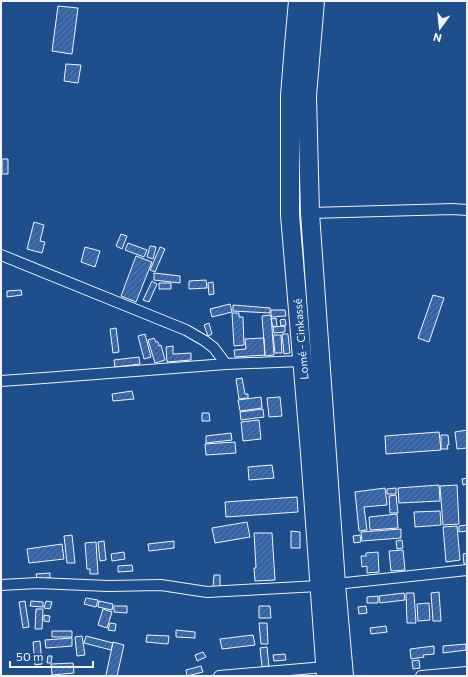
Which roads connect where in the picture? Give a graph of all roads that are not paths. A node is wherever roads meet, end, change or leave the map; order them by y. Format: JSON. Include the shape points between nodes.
{"nodes":[{"id":1,"x":298,"y":1,"type":"edge"},
{"id":2,"x":315,"y":1,"type":"edge"},
{"id":3,"x":467,"y":210,"type":"edge"},
{"id":4,"x":310,"y":213,"type":"junction"},
{"id":5,"x":1,"y":255,"type":"edge"},
{"id":6,"x":302,"y":361,"type":"junction"},
{"id":7,"x":226,"y":364,"type":"junction"},
{"id":8,"x":1,"y":381,"type":"edge"},
{"id":9,"x":318,"y":452,"type":"junction"},
{"id":10,"x":467,"y":570,"type":"edge"},
{"id":11,"x":1,"y":585,"type":"edge"},
{"id":12,"x":327,"y":585,"type":"junction"},
{"id":13,"x":325,"y":671,"type":"edge"},
{"id":14,"x":467,"y":672,"type":"edge"},
{"id":15,"x":219,"y":676,"type":"edge"},
{"id":16,"x":344,"y":676,"type":"edge"},
{"id":17,"x":421,"y":676,"type":"edge"}],
"edges":[{"from":1,"to":6,"type":"highway","name":"Lomé - Cinkassé","via":[[290,96],[290,215]]},
{"from":2,"to":4,"type":"highway","name":"Lomé - Cinkassé","via":[[307,96]]},
{"from":3,"to":4,"type":"street"},
{"from":4,"to":9,"type":"highway","name":"Lomé - Cinkassé"},
{"from":5,"to":7,"type":"street","via":[[186,330],[214,348]]},
{"from":6,"to":7,"type":"street"},
{"from":6,"to":9,"type":"highway","name":"Lomé - Cinkassé"},
{"from":7,"to":8,"type":"street"},
{"from":9,"to":12,"type":"highway","name":"Lomé - Cinkassé"},
{"from":10,"to":12,"type":"street"},
{"from":11,"to":12,"type":"street","via":[[161,585],[207,592]]},
{"from":12,"to":13,"type":"highway","name":"Lomé - Cinkassé"},
{"from":12,"to":16,"type":"highway","name":"Lomé - Cinkassé"},
{"from":13,"to":15,"type":"street"},
{"from":14,"to":17,"type":"street"}]}
